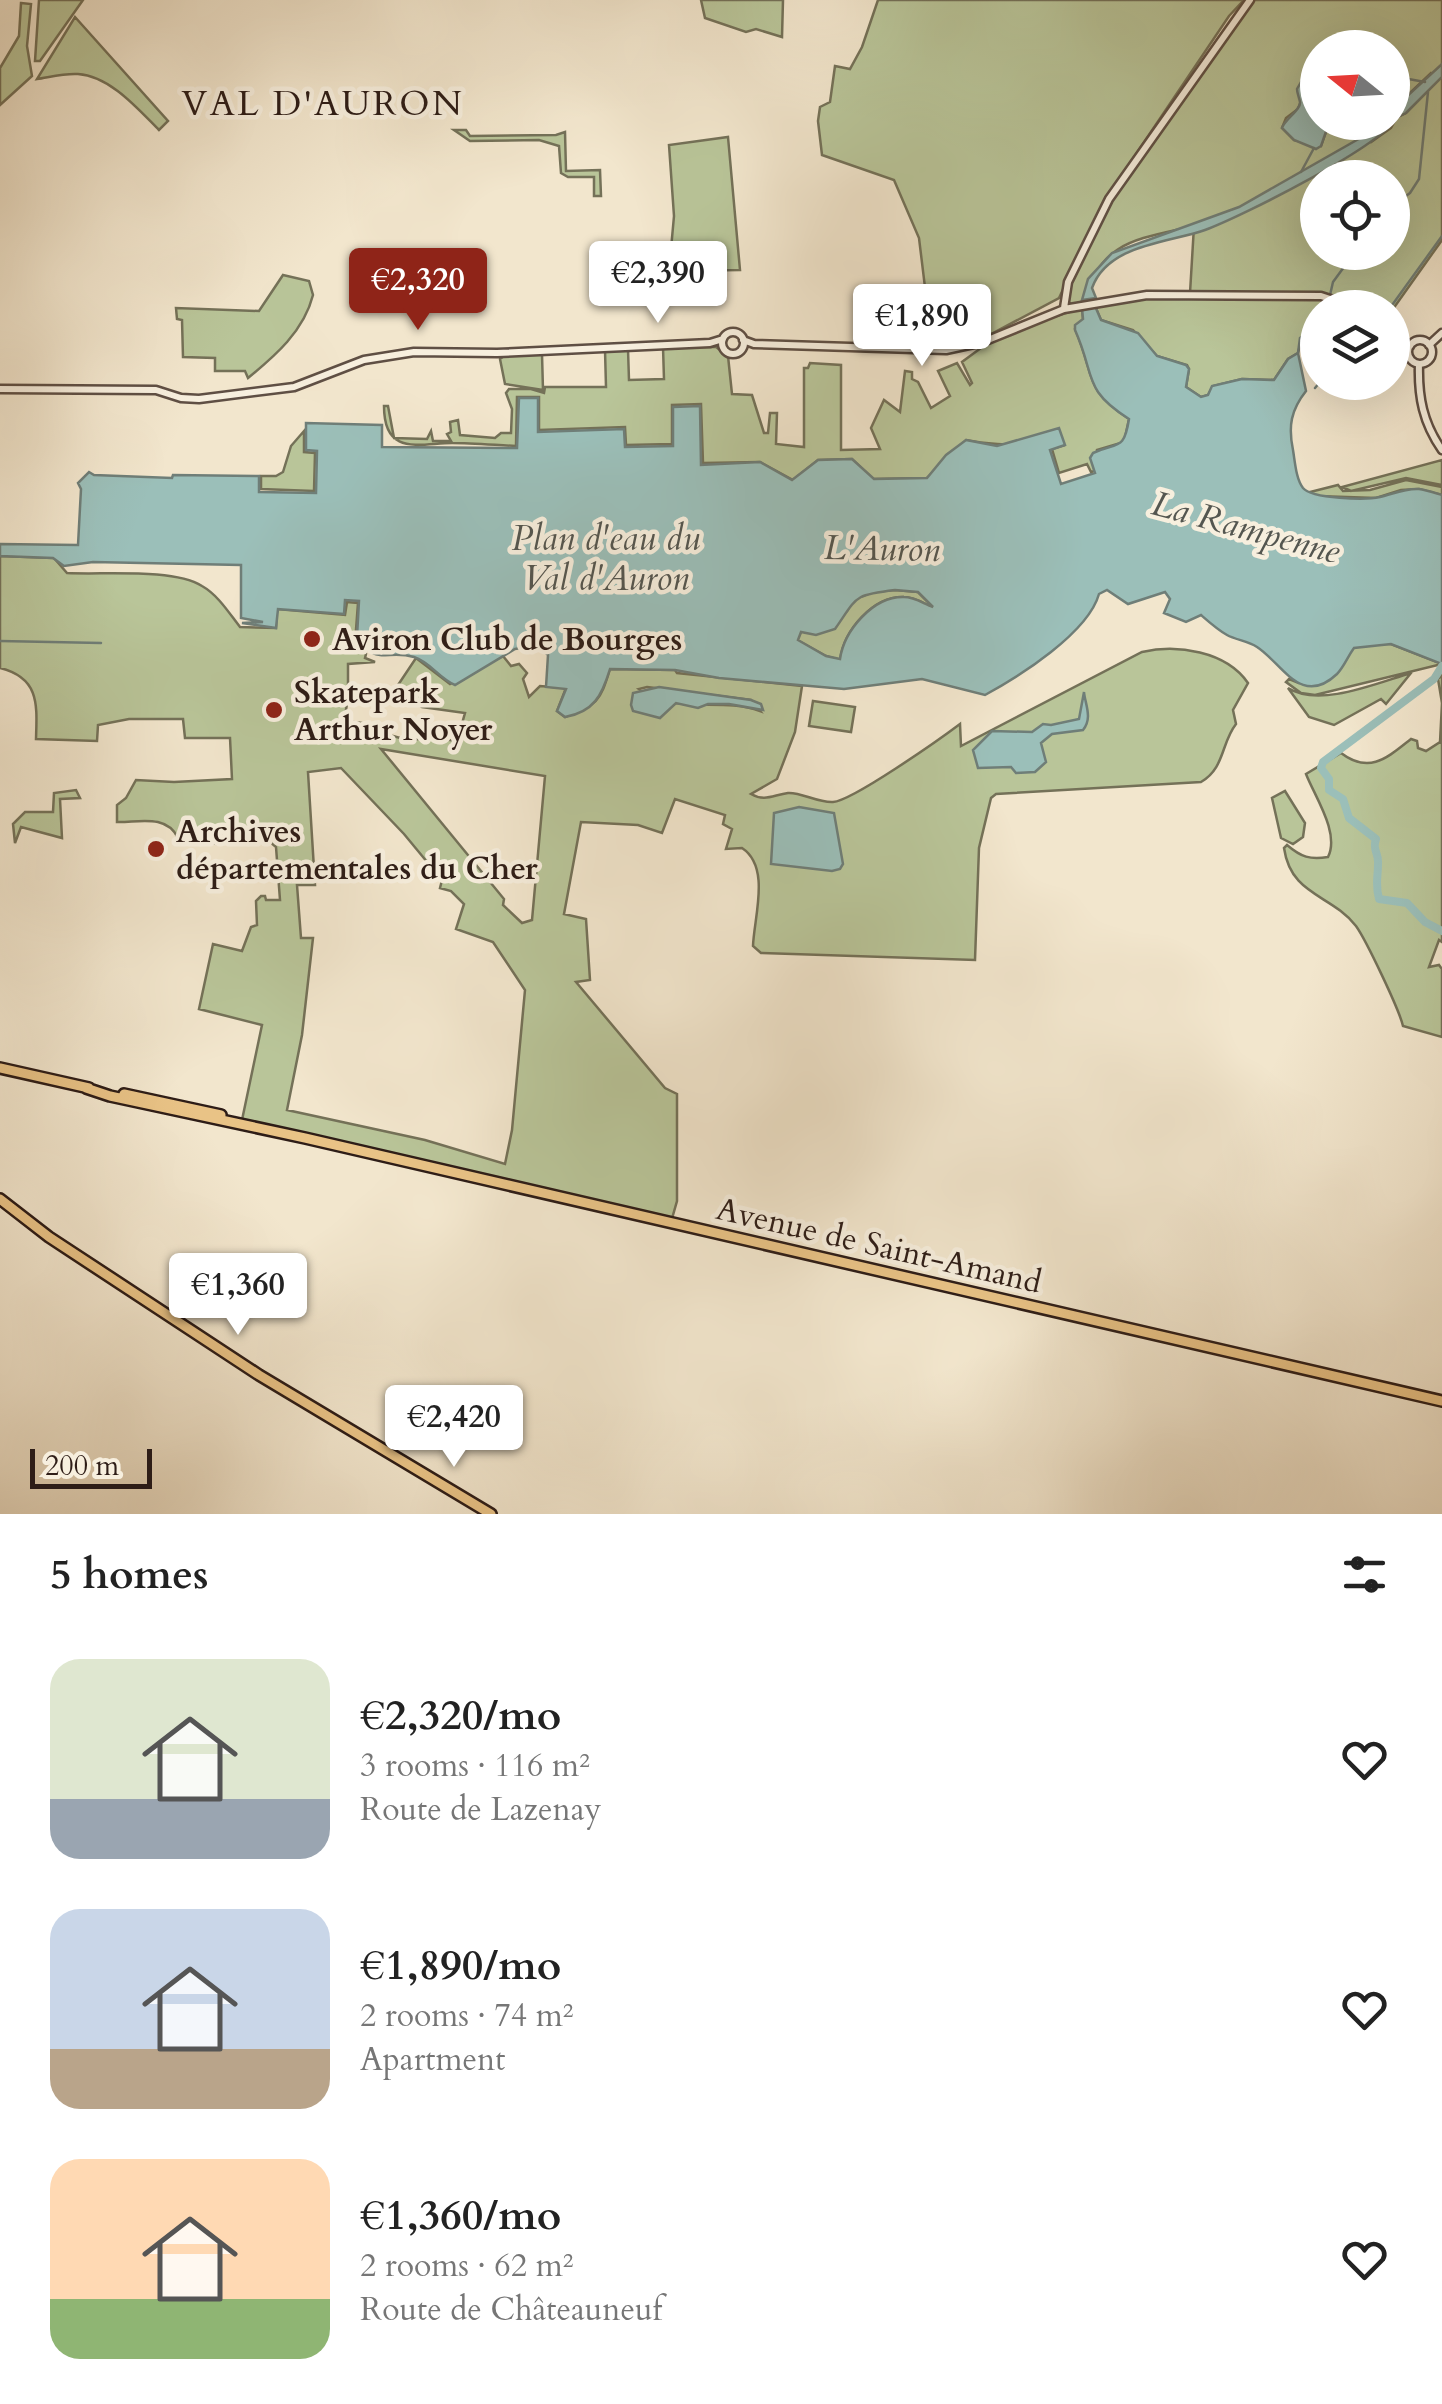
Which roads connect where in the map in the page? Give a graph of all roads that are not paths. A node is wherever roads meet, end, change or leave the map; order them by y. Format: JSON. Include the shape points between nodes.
{"nodes":[{"id":1,"x":1250,"y":0,"type":"edge"},
{"id":2,"x":1300,"y":295,"type":"edge"},
{"id":3,"x":1064,"y":309,"type":"junction"},
{"id":4,"x":1442,"y":333,"type":"edge"},
{"id":5,"x":723,"y":343,"type":"junction"},
{"id":6,"x":743,"y":344,"type":"junction"},
{"id":7,"x":1429,"y":345,"type":"junction"},
{"id":8,"x":1410,"y":346,"type":"edge"},
{"id":9,"x":1410,"y":359,"type":"edge"},
{"id":10,"x":1419,"y":364,"type":"junction"},
{"id":11,"x":0,"y":389,"type":"edge"},
{"id":12,"x":1442,"y":450,"type":"edge"},
{"id":13,"x":0,"y":1068,"type":"edge"},
{"id":14,"x":0,"y":1199,"type":"edge"},
{"id":15,"x":1442,"y":1401,"type":"edge"},
{"id":16,"x":491,"y":1514,"type":"edge"}],
"edges":[{"from":1,"to":3,"type":"street","via":[[1109,198],[1068,282]]},
{"from":2,"to":3,"type":"street","via":[[1161,294]]},
{"from":3,"to":6,"type":"street","via":[[946,350]]},
{"from":4,"to":7,"type":"street"},
{"from":5,"to":6,"type":"street","via":[[733,354]]},
{"from":5,"to":6,"type":"street","via":[[732,332]]},
{"from":5,"to":11,"type":"street","via":[[414,352],[364,360],[284,389],[203,398],[156,390]]},
{"from":7,"to":8,"type":"street"},
{"from":7,"to":10,"type":"street","via":[[1430,358]]},
{"from":9,"to":10,"type":"street"},
{"from":10,"to":12,"type":"street","via":[[1420,402]]},
{"from":13,"to":15,"type":"main road","name":"Avenue de Saint-Amand"},
{"from":14,"to":16,"type":"main road","via":[[259,1375]]}]}
